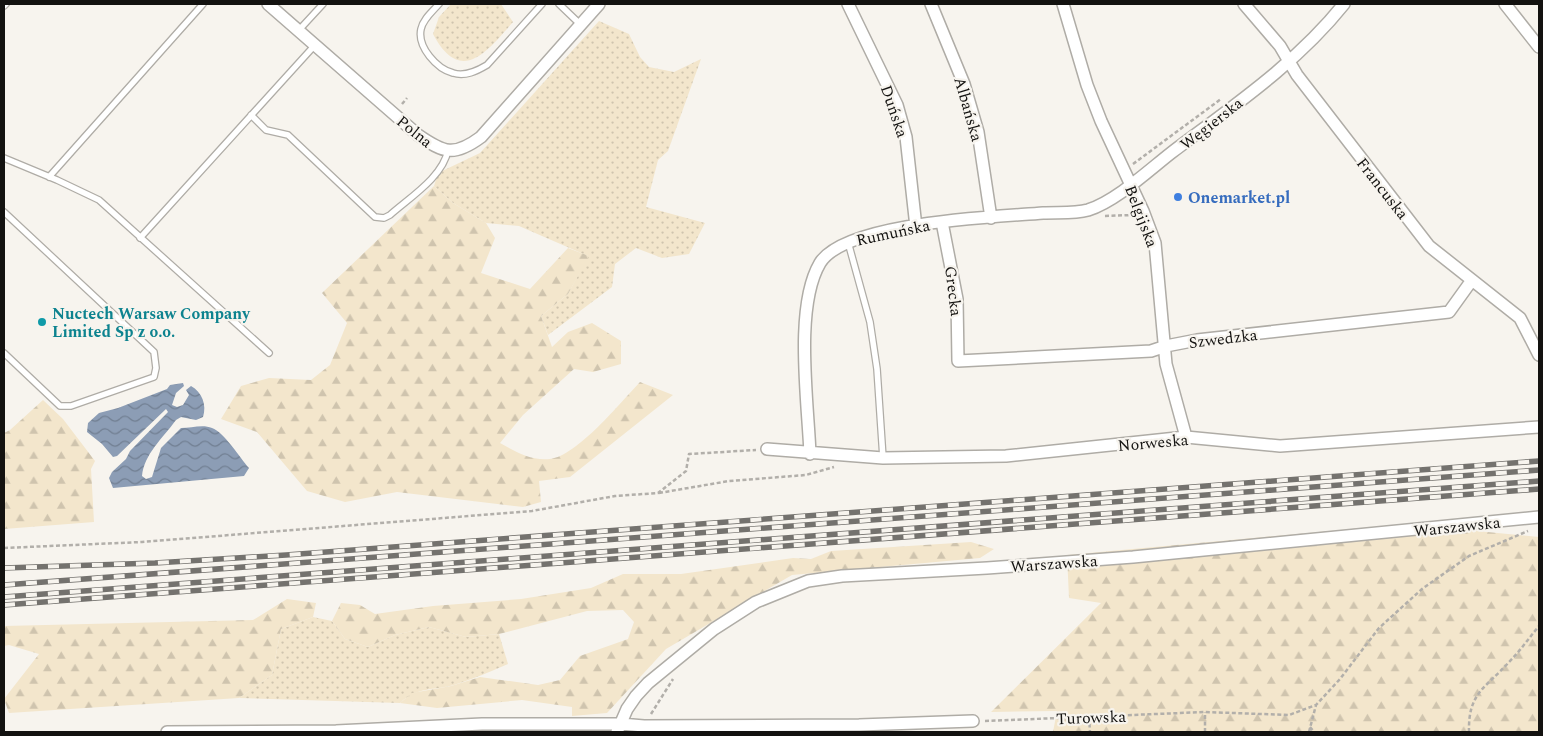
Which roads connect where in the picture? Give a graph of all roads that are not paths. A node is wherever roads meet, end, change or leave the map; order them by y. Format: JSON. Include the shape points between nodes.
{"nodes":[{"id":1,"x":204,"y":4,"type":"edge"},
{"id":2,"x":268,"y":4,"type":"edge"},
{"id":3,"x":323,"y":4,"type":"edge"},
{"id":4,"x":439,"y":4,"type":"edge"},
{"id":5,"x":542,"y":4,"type":"edge"},
{"id":6,"x":559,"y":4,"type":"edge"},
{"id":7,"x":599,"y":4,"type":"edge"},
{"id":8,"x":848,"y":4,"type":"edge"},
{"id":9,"x":931,"y":4,"type":"edge"},
{"id":10,"x":1063,"y":4,"type":"edge"},
{"id":11,"x":1244,"y":4,"type":"edge"},
{"id":12,"x":1344,"y":4,"type":"edge"},
{"id":13,"x":1505,"y":4,"type":"edge"},
{"id":14,"x":581,"y":25,"type":"junction"},
{"id":15,"x":299,"y":30,"type":"junction"},
{"id":16,"x":315,"y":44,"type":"junction"},
{"id":17,"x":1539,"y":47,"type":"edge"},
{"id":18,"x":1291,"y":61,"type":"junction"},
{"id":19,"x":251,"y":115,"type":"junction"},
{"id":20,"x":448,"y":150,"type":"junction"},
{"id":21,"x":4,"y":158,"type":"edge"},
{"id":22,"x":49,"y":177,"type":"junction"},
{"id":23,"x":1130,"y":185,"type":"junction"},
{"id":24,"x":4,"y":212,"type":"edge"},
{"id":25,"x":991,"y":218,"type":"junction"},
{"id":26,"x":942,"y":222,"type":"junction"},
{"id":27,"x":916,"y":227,"type":"junction"},
{"id":28,"x":140,"y":238,"type":"junction"},
{"id":29,"x":848,"y":242,"type":"junction"},
{"id":30,"x":1472,"y":280,"type":"junction"},
{"id":31,"x":1166,"y":346,"type":"junction"},
{"id":32,"x":4,"y":353,"type":"edge"},
{"id":33,"x":269,"y":353,"type":"dead end"},
{"id":34,"x":1539,"y":355,"type":"edge"},
{"id":35,"x":958,"y":361,"type":"joint"},
{"id":36,"x":1539,"y":427,"type":"edge"},
{"id":37,"x":1186,"y":437,"type":"junction"},
{"id":38,"x":767,"y":449,"type":"road end"},
{"id":39,"x":810,"y":454,"type":"junction"},
{"id":40,"x":883,"y":458,"type":"junction"},
{"id":41,"x":1539,"y":517,"type":"edge"},
{"id":42,"x":974,"y":721,"type":"road end"},
{"id":43,"x":619,"y":728,"type":"edge"},
{"id":44,"x":859,"y":729,"type":"edge"},
{"id":45,"x":416,"y":730,"type":"edge"},
{"id":46,"x":167,"y":732,"type":"edge"},
{"id":47,"x":335,"y":732,"type":"edge"}],
"edges":[{"from":1,"to":22,"type":"lane"},
{"from":2,"to":15,"type":"street","name":"Polna"},
{"from":3,"to":15,"type":"lane"},
{"from":4,"to":5,"type":"lane","via":[[421,29],[421,42],[427,53],[454,74],[477,71],[487,65]]},
{"from":6,"to":14,"type":"lane"},
{"from":7,"to":14,"type":"street","name":"Polna"},
{"from":8,"to":27,"type":"street","name":"Duńska","via":[[897,105],[906,137]]},
{"from":9,"to":25,"type":"street","name":"Albańska","via":[[964,84],[978,132]]},
{"from":10,"to":23,"type":"street","name":"Belgijska","via":[[1087,86]]},
{"from":11,"to":18,"type":"street","name":"Francuska"},
{"from":12,"to":18,"type":"street","name":"Węgierska"},
{"from":13,"to":17,"type":"street"},
{"from":14,"to":20,"type":"street","name":"Polna","via":[[482,137],[470,146]]},
{"from":15,"to":16,"type":"street","name":"Polna"},
{"from":16,"to":19,"type":"lane"},
{"from":16,"to":20,"type":"street","name":"Polna","via":[[418,135],[438,149]]},
{"from":18,"to":23,"type":"street","name":"Węgierska"},
{"from":18,"to":30,"type":"street","name":"Francuska","via":[[1297,75],[1399,210],[1429,246]]},
{"from":19,"to":20,"type":"lane","via":[[266,130],[288,135],[375,216],[384,218],[430,180],[446,160]]},
{"from":19,"to":28,"type":"lane"},
{"from":21,"to":22,"type":"lane"},
{"from":22,"to":28,"type":"lane","via":[[99,200]]},
{"from":23,"to":25,"type":"street","name":"Rumuńska","via":[[1088,210]]},
{"from":23,"to":31,"type":"street","name":"Belgijska","via":[[1155,243]]},
{"from":24,"to":32,"type":"lane","via":[[154,352],[156,368],[154,377],[71,406],[60,406]]},
{"from":25,"to":26,"type":"street","name":"Rumuńska"},
{"from":26,"to":27,"type":"street","name":"Rumuńska"},
{"from":26,"to":35,"type":"street","name":"Grecka","via":[[957,299]]},
{"from":27,"to":29,"type":"street","name":"Rumuńska","via":[[886,231]]},
{"from":28,"to":33,"type":"lane"},
{"from":29,"to":39,"type":"street","name":"Rumuńska","via":[[832,249],[821,263],[804,315]]},
{"from":29,"to":40,"type":"lane","via":[[870,322]]},
{"from":30,"to":31,"type":"street","name":"Szwedzka","via":[[1449,312]]},
{"from":30,"to":34,"type":"street","name":"Francuska","via":[[1520,318]]},
{"from":31,"to":35,"type":"street","name":"Szwedzka","via":[[1151,351]]},
{"from":31,"to":37,"type":"street","name":"Belgijska","via":[[1166,364]]},
{"from":36,"to":37,"type":"street","name":"Norweska","via":[[1280,446]]},
{"from":37,"to":40,"type":"street","name":"Norweska","via":[[1006,456]]},
{"from":38,"to":39,"type":"street","name":"Norweska"},
{"from":39,"to":40,"type":"street","name":"Norweska"},
{"from":41,"to":43,"type":"street","name":"Warszawska","via":[[1133,557],[808,581],[756,602],[714,629],[648,682],[627,709]]},
{"from":42,"to":44,"type":"street"},
{"from":43,"to":44,"type":"street"},
{"from":43,"to":45,"type":"street","via":[[482,724]]},
{"from":45,"to":47,"type":"street"},
{"from":46,"to":47,"type":"street"}]}
